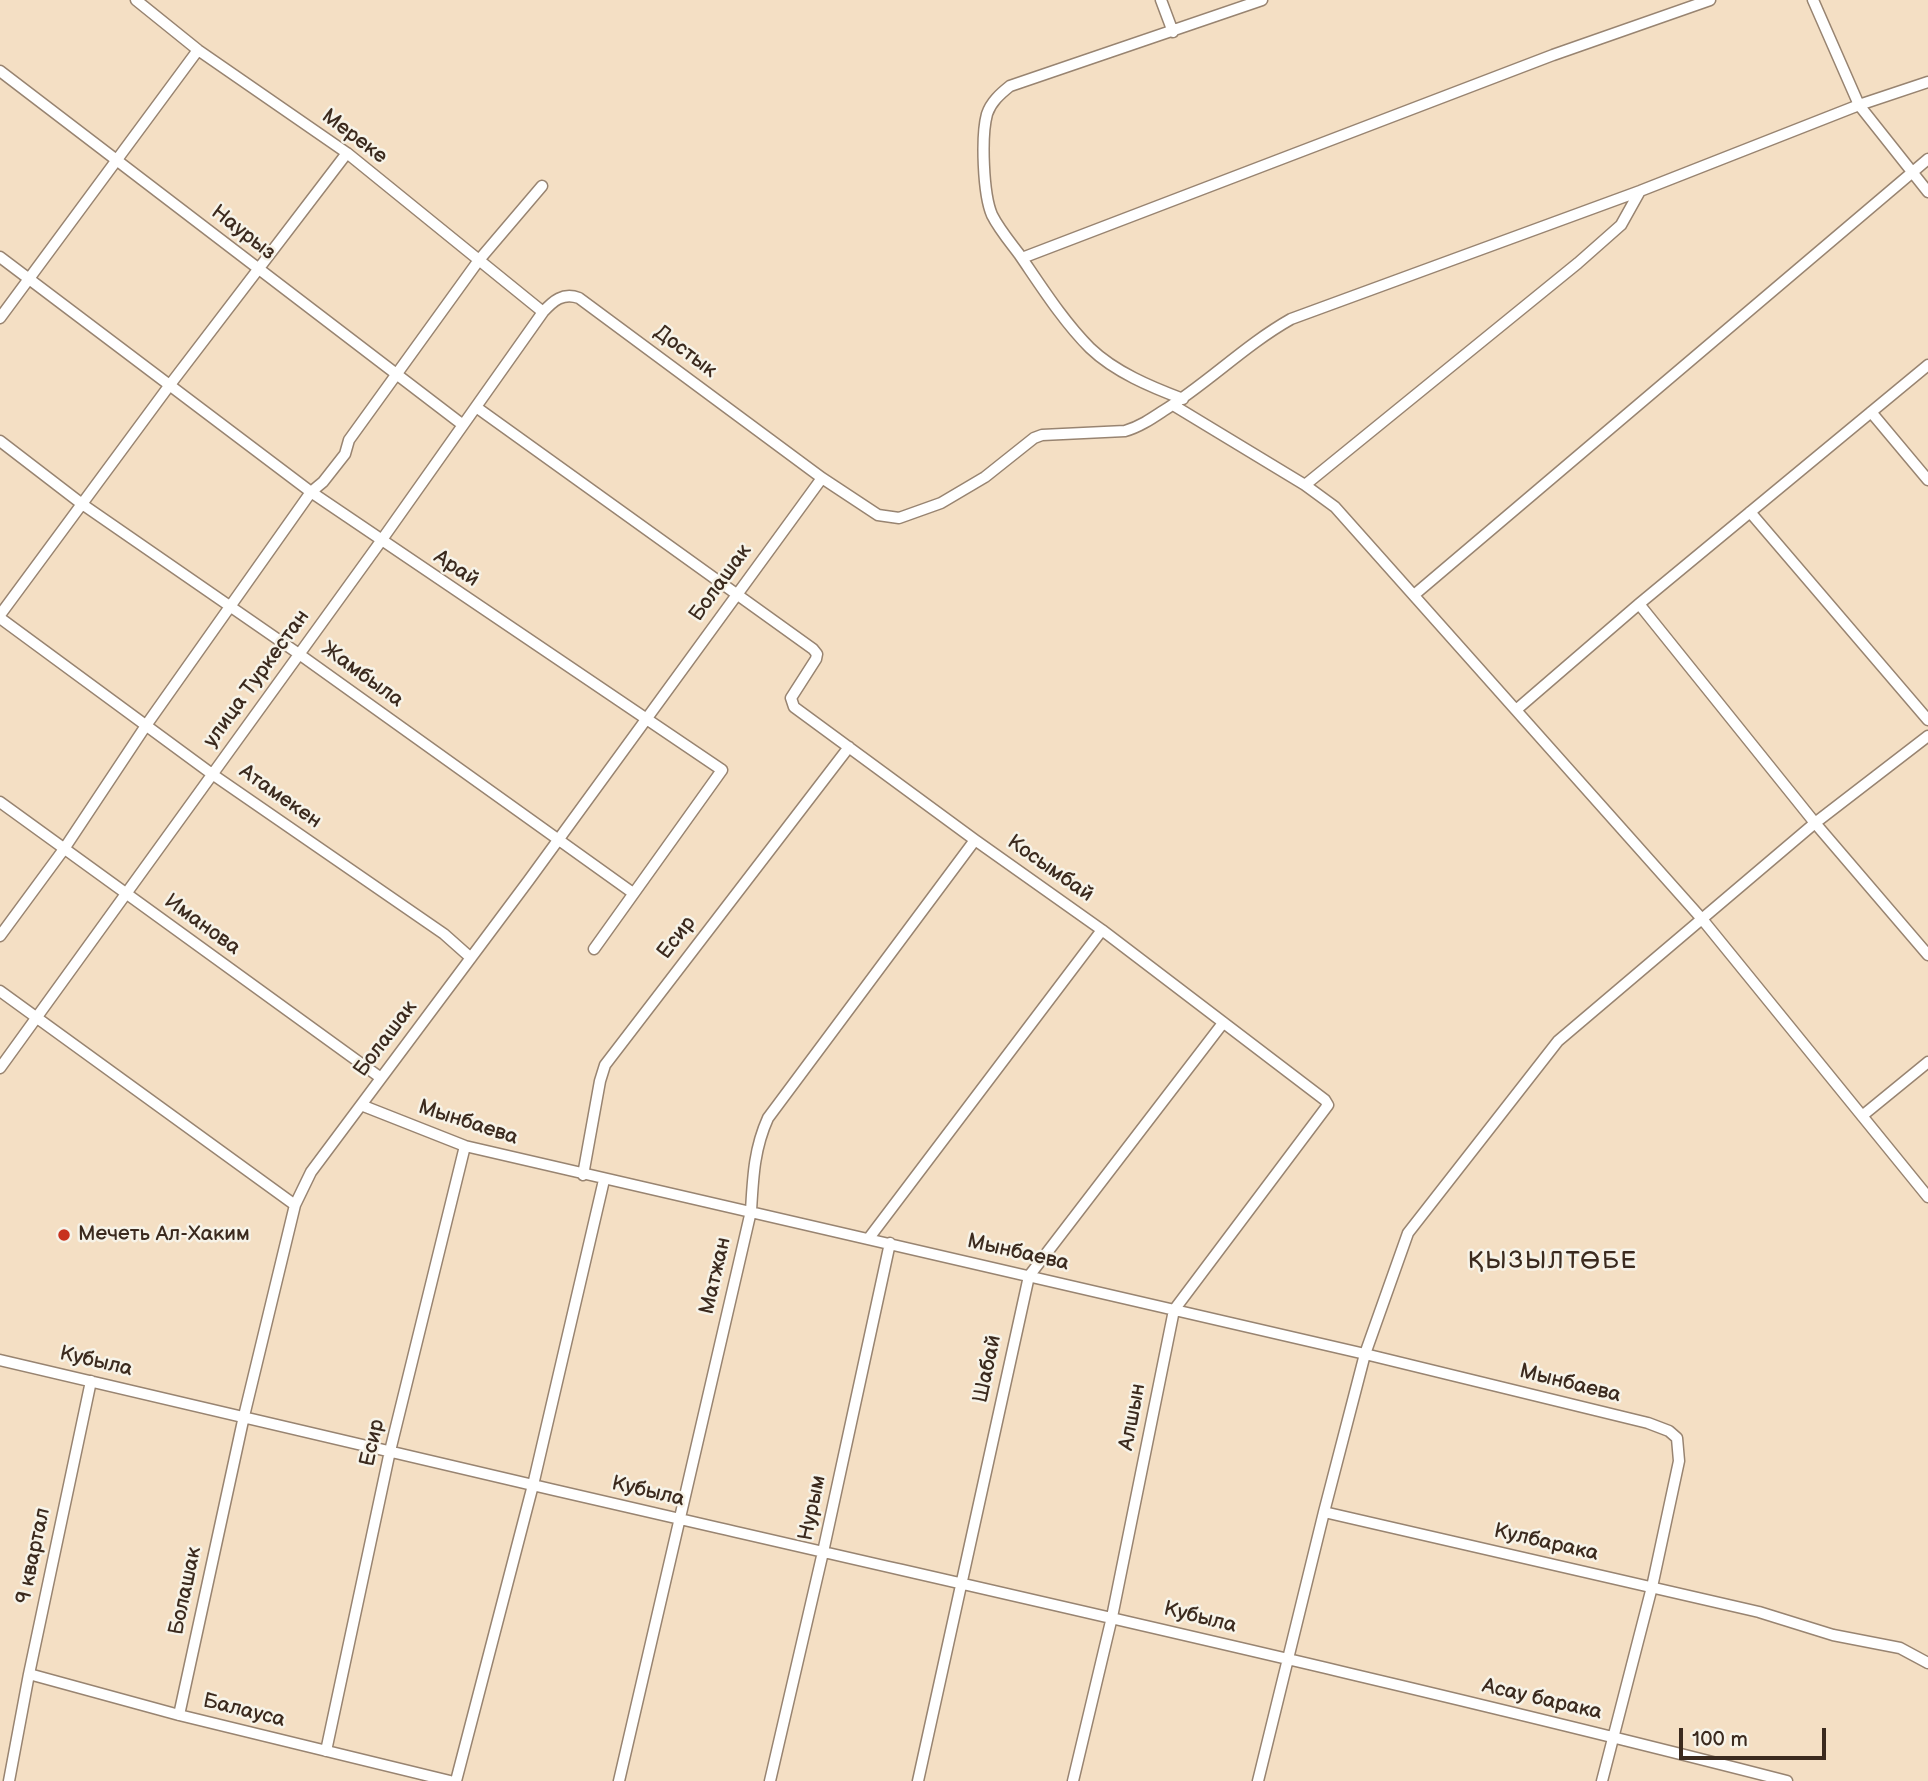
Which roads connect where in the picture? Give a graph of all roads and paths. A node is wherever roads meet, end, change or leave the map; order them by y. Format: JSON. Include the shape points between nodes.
{"nodes":[{"id":1,"x":136,"y":0,"type":"edge"},
{"id":2,"x":1161,"y":0,"type":"edge"},
{"id":3,"x":1262,"y":0,"type":"edge"},
{"id":4,"x":1710,"y":0,"type":"edge"},
{"id":5,"x":1813,"y":0,"type":"edge"},
{"id":6,"x":1173,"y":32,"type":"junction"},
{"id":7,"x":198,"y":50,"type":"junction"},
{"id":8,"x":0,"y":71,"type":"edge"},
{"id":9,"x":1928,"y":82,"type":"edge"},
{"id":10,"x":1859,"y":106,"type":"junction"},
{"id":11,"x":347,"y":153,"type":"junction"},
{"id":12,"x":1928,"y":159,"type":"edge"},
{"id":13,"x":117,"y":160,"type":"junction"},
{"id":14,"x":1912,"y":173,"type":"junction"},
{"id":15,"x":542,"y":186,"type":"dead end"},
{"id":16,"x":1640,"y":191,"type":"junction"},
{"id":17,"x":1928,"y":192,"type":"edge"},
{"id":18,"x":0,"y":257,"type":"edge"},
{"id":19,"x":1022,"y":258,"type":"junction"},
{"id":20,"x":480,"y":260,"type":"junction"},
{"id":21,"x":258,"y":269,"type":"junction"},
{"id":22,"x":29,"y":280,"type":"junction"},
{"id":23,"x":543,"y":312,"type":"junction"},
{"id":24,"x":0,"y":318,"type":"edge"},
{"id":25,"x":1928,"y":365,"type":"edge"},
{"id":26,"x":395,"y":373,"type":"junction"},
{"id":27,"x":169,"y":386,"type":"junction"},
{"id":28,"x":1183,"y":398,"type":"junction"},
{"id":29,"x":1173,"y":405,"type":"junction"},
{"id":30,"x":476,"y":407,"type":"junction"},
{"id":31,"x":1871,"y":412,"type":"junction"},
{"id":32,"x":463,"y":425,"type":"junction"},
{"id":33,"x":0,"y":441,"type":"edge"},
{"id":34,"x":822,"y":478,"type":"junction"},
{"id":35,"x":1928,"y":480,"type":"edge"},
{"id":36,"x":1305,"y":485,"type":"junction"},
{"id":37,"x":311,"y":492,"type":"junction"},
{"id":38,"x":82,"y":504,"type":"junction"},
{"id":39,"x":1750,"y":512,"type":"junction"},
{"id":40,"x":381,"y":541,"type":"junction"},
{"id":41,"x":737,"y":594,"type":"junction"},
{"id":42,"x":1414,"y":595,"type":"junction"},
{"id":43,"x":1639,"y":604,"type":"junction"},
{"id":44,"x":230,"y":607,"type":"junction"},
{"id":45,"x":0,"y":616,"type":"edge"},
{"id":46,"x":299,"y":654,"type":"junction"},
{"id":47,"x":1516,"y":710,"type":"junction"},
{"id":48,"x":646,"y":720,"type":"junction"},
{"id":49,"x":1928,"y":720,"type":"edge"},
{"id":50,"x":147,"y":724,"type":"junction"},
{"id":51,"x":1928,"y":736,"type":"edge"},
{"id":52,"x":849,"y":747,"type":"junction"},
{"id":53,"x":212,"y":774,"type":"junction"},
{"id":54,"x":0,"y":803,"type":"edge"},
{"id":55,"x":1815,"y":823,"type":"junction"},
{"id":56,"x":558,"y":840,"type":"junction"},
{"id":57,"x":975,"y":840,"type":"junction"},
{"id":58,"x":64,"y":849,"type":"junction"},
{"id":59,"x":633,"y":893,"type":"junction"},
{"id":60,"x":126,"y":894,"type":"junction"},
{"id":61,"x":1702,"y":919,"type":"junction"},
{"id":62,"x":1102,"y":930,"type":"junction"},
{"id":63,"x":0,"y":936,"type":"edge"},
{"id":64,"x":594,"y":949,"type":"dead end"},
{"id":65,"x":1928,"y":955,"type":"edge"},
{"id":66,"x":471,"y":958,"type":"junction"},
{"id":67,"x":0,"y":991,"type":"edge"},
{"id":68,"x":37,"y":1017,"type":"junction"},
{"id":69,"x":1223,"y":1023,"type":"junction"},
{"id":70,"x":1928,"y":1062,"type":"edge"},
{"id":71,"x":0,"y":1068,"type":"edge"},
{"id":72,"x":381,"y":1078,"type":"junction"},
{"id":73,"x":361,"y":1105,"type":"junction"},
{"id":74,"x":1328,"y":1105,"type":"joint"},
{"id":75,"x":1862,"y":1116,"type":"junction"},
{"id":76,"x":465,"y":1146,"type":"junction"},
{"id":77,"x":583,"y":1175,"type":"junction"},
{"id":78,"x":604,"y":1180,"type":"junction"},
{"id":79,"x":1928,"y":1197,"type":"edge"},
{"id":80,"x":295,"y":1205,"type":"junction"},
{"id":81,"x":751,"y":1211,"type":"junction"},
{"id":82,"x":869,"y":1238,"type":"junction"},
{"id":83,"x":890,"y":1243,"type":"junction"},
{"id":84,"x":1029,"y":1276,"type":"junction"},
{"id":85,"x":1174,"y":1310,"type":"junction"},
{"id":86,"x":1365,"y":1354,"type":"junction"},
{"id":87,"x":0,"y":1360,"type":"edge"},
{"id":88,"x":91,"y":1381,"type":"junction"},
{"id":89,"x":244,"y":1416,"type":"junction"},
{"id":90,"x":390,"y":1451,"type":"junction"},
{"id":91,"x":533,"y":1485,"type":"junction"},
{"id":92,"x":1324,"y":1512,"type":"junction"},
{"id":93,"x":680,"y":1519,"type":"junction"},
{"id":94,"x":823,"y":1552,"type":"junction"},
{"id":95,"x":961,"y":1583,"type":"junction"},
{"id":96,"x":1652,"y":1587,"type":"junction"},
{"id":97,"x":1112,"y":1617,"type":"junction"},
{"id":98,"x":1287,"y":1659,"type":"junction"},
{"id":99,"x":1928,"y":1663,"type":"edge"},
{"id":100,"x":29,"y":1674,"type":"junction"},
{"id":101,"x":179,"y":1715,"type":"junction"},
{"id":102,"x":1614,"y":1736,"type":"junction"},
{"id":103,"x":326,"y":1751,"type":"junction"},
{"id":104,"x":9,"y":1781,"type":"edge"},
{"id":105,"x":450,"y":1781,"type":"edge"},
{"id":106,"x":456,"y":1781,"type":"edge"},
{"id":107,"x":619,"y":1781,"type":"edge"},
{"id":108,"x":770,"y":1781,"type":"edge"},
{"id":109,"x":918,"y":1781,"type":"edge"},
{"id":110,"x":1073,"y":1781,"type":"edge"},
{"id":111,"x":1258,"y":1781,"type":"edge"},
{"id":112,"x":1602,"y":1781,"type":"edge"},
{"id":113,"x":1787,"y":1781,"type":"edge"}],
"edges":[{"from":1,"to":7,"type":"street","name":"Мереке"},
{"from":2,"to":6,"type":"street"},
{"from":3,"to":6,"type":"street"},
{"from":4,"to":19,"type":"street","via":[[1553,55]]},
{"from":5,"to":10,"type":"street"},
{"from":6,"to":19,"type":"street","via":[[1010,86],[998,95],[985,127],[987,200]]},
{"from":7,"to":11,"type":"street","name":"Мереке"},
{"from":7,"to":13,"type":"street"},
{"from":8,"to":13,"type":"street","name":"Наурыз"},
{"from":9,"to":10,"type":"street","name":"Достык"},
{"from":10,"to":14,"type":"street"},
{"from":10,"to":16,"type":"street","name":"Достык"},
{"from":11,"to":20,"type":"street","name":"Мереке"},
{"from":11,"to":21,"type":"street"},
{"from":12,"to":14,"type":"street"},
{"from":13,"to":21,"type":"street","name":"Наурыз"},
{"from":13,"to":22,"type":"street"},
{"from":14,"to":17,"type":"street"},
{"from":14,"to":42,"type":"street"},
{"from":15,"to":20,"type":"street"},
{"from":16,"to":28,"type":"street","name":"Достык","via":[[1291,320]]},
{"from":16,"to":36,"type":"street","via":[[1621,225],[1578,263]]},
{"from":18,"to":22,"type":"street","name":"Арай"},
{"from":19,"to":28,"type":"street","via":[[1090,347],[1154,388]]},
{"from":20,"to":23,"type":"street","name":"Мереке"},
{"from":20,"to":26,"type":"street"},
{"from":21,"to":26,"type":"street","name":"Наурыз"},
{"from":21,"to":27,"type":"street"},
{"from":22,"to":24,"type":"street"},
{"from":22,"to":27,"type":"street","name":"Арай"},
{"from":23,"to":30,"type":"street","name":"улица Туркестан"},
{"from":23,"to":34,"type":"street","name":"Достык","via":[[559,297],[579,298]]},
{"from":25,"to":31,"type":"street"},
{"from":26,"to":32,"type":"street","name":"Наурыз"},
{"from":26,"to":37,"type":"street","via":[[348,440],[345,454]]},
{"from":27,"to":37,"type":"street","name":"Арай"},
{"from":27,"to":38,"type":"street"},
{"from":28,"to":29,"type":"street","name":"Достык"},
{"from":29,"to":34,"type":"street","name":"Достык","via":[[1125,431],[1034,438],[942,503],[899,518],[870,511]]},
{"from":29,"to":36,"type":"street"},
{"from":30,"to":32,"type":"street","name":"улица Туркестан"},
{"from":30,"to":41,"type":"street"},
{"from":31,"to":35,"type":"street"},
{"from":31,"to":39,"type":"street"},
{"from":32,"to":40,"type":"street","name":"улица Туркестан"},
{"from":33,"to":38,"type":"street","name":"Жамбыла"},
{"from":34,"to":41,"type":"street","name":"Болашак"},
{"from":36,"to":42,"type":"street","via":[[1335,507]]},
{"from":37,"to":40,"type":"street","name":"Арай"},
{"from":37,"to":44,"type":"street"},
{"from":38,"to":44,"type":"street","name":"Жамбыла"},
{"from":38,"to":45,"type":"street"},
{"from":39,"to":43,"type":"street"},
{"from":39,"to":49,"type":"street"},
{"from":40,"to":46,"type":"street","name":"улица Туркестан"},
{"from":40,"to":48,"type":"street","name":"Арай"},
{"from":41,"to":48,"type":"street","name":"Болашак"},
{"from":41,"to":52,"type":"street","name":"Косымбай","via":[[817,653],[791,703]]},
{"from":42,"to":47,"type":"street"},
{"from":43,"to":47,"type":"street"},
{"from":43,"to":55,"type":"street"},
{"from":44,"to":46,"type":"street","name":"Жамбыла"},
{"from":44,"to":50,"type":"street"},
{"from":45,"to":50,"type":"street","name":"Атамекен"},
{"from":46,"to":53,"type":"street","name":"улица Туркестан"},
{"from":46,"to":56,"type":"street","name":"Жамбыла"},
{"from":47,"to":61,"type":"street"},
{"from":48,"to":56,"type":"street","name":"Болашак"},
{"from":48,"to":59,"type":"street","name":"Арай","via":[[722,770]]},
{"from":50,"to":53,"type":"street","name":"Атамекен"},
{"from":50,"to":58,"type":"street"},
{"from":51,"to":55,"type":"street"},
{"from":52,"to":57,"type":"street","name":"Косымбай"},
{"from":52,"to":77,"type":"street","name":"Есир","via":[[605,1065]]},
{"from":53,"to":60,"type":"street","name":"улица Туркестан"},
{"from":53,"to":66,"type":"street","name":"Атамекен"},
{"from":54,"to":58,"type":"street","name":"Иманова"},
{"from":55,"to":61,"type":"street"},
{"from":55,"to":65,"type":"street"},
{"from":56,"to":59,"type":"street","name":"Жамбыла"},
{"from":56,"to":66,"type":"street","name":"Болашак"},
{"from":57,"to":62,"type":"street","name":"Косымбай"},
{"from":57,"to":81,"type":"street","name":"Матжан","via":[[768,1118],[753,1161]]},
{"from":58,"to":60,"type":"street","name":"Иманова"},
{"from":58,"to":63,"type":"street"},
{"from":59,"to":64,"type":"street","name":"Арай"},
{"from":60,"to":68,"type":"street","name":"улица Туркестан"},
{"from":60,"to":72,"type":"street","name":"Иманова"},
{"from":61,"to":75,"type":"street"},
{"from":61,"to":86,"type":"street","via":[[1558,1041],[1469,1152],[1408,1233]]},
{"from":62,"to":69,"type":"street","name":"Косымбай"},
{"from":62,"to":82,"type":"street"},
{"from":66,"to":72,"type":"street","name":"Болашак"},
{"from":67,"to":68,"type":"street"},
{"from":68,"to":71,"type":"street","name":"улица Туркестан"},
{"from":68,"to":80,"type":"street"},
{"from":69,"to":74,"type":"street","name":"Косымбай"},
{"from":69,"to":84,"type":"street","name":"Шабай"},
{"from":70,"to":75,"type":"street"},
{"from":72,"to":73,"type":"street","name":"Болашак"},
{"from":73,"to":76,"type":"street","name":"Мынбаева"},
{"from":73,"to":80,"type":"street","name":"Болашак","via":[[311,1172]]},
{"from":74,"to":85,"type":"street","name":"Алшын"},
{"from":75,"to":79,"type":"street"},
{"from":76,"to":77,"type":"street","name":"Мынбаева"},
{"from":76,"to":90,"type":"street","name":"Есир"},
{"from":77,"to":78,"type":"street","name":"Мынбаева"},
{"from":78,"to":81,"type":"street","name":"Мынбаева"},
{"from":78,"to":91,"type":"street"},
{"from":80,"to":89,"type":"street","name":"Болашак"},
{"from":81,"to":82,"type":"street","name":"Мынбаева"},
{"from":81,"to":93,"type":"street","name":"Матжан"},
{"from":82,"to":83,"type":"street","name":"Мынбаева"},
{"from":83,"to":84,"type":"street","name":"Мынбаева"},
{"from":83,"to":94,"type":"street","name":"Нурым"},
{"from":84,"to":85,"type":"street","name":"Мынбаева"},
{"from":84,"to":95,"type":"street","name":"Шабай"},
{"from":85,"to":86,"type":"street","name":"Мынбаева"},
{"from":85,"to":97,"type":"street","name":"Алшын"},
{"from":86,"to":92,"type":"street"},
{"from":86,"to":96,"type":"street","name":"Мынбаева","via":[[1669,1431],[1677,1438],[1679,1461]]},
{"from":87,"to":88,"type":"street","name":"Кубыла"},
{"from":88,"to":89,"type":"street","name":"Кубыла"},
{"from":88,"to":100,"type":"street","name":"9 квартал"},
{"from":89,"to":90,"type":"street","name":"Кубыла"},
{"from":89,"to":101,"type":"street","name":"Болашак"},
{"from":90,"to":91,"type":"street","name":"Кубыла"},
{"from":90,"to":103,"type":"street","name":"Есир"},
{"from":91,"to":93,"type":"street","name":"Кубыла"},
{"from":91,"to":106,"type":"street"},
{"from":92,"to":96,"type":"street","name":"Кулбарака"},
{"from":92,"to":98,"type":"street"},
{"from":93,"to":94,"type":"street","name":"Кубыла"},
{"from":93,"to":107,"type":"street","name":"Матжан"},
{"from":94,"to":95,"type":"street","name":"Кубыла"},
{"from":94,"to":108,"type":"street","name":"Нурым"},
{"from":95,"to":97,"type":"street","name":"Кубыла"},
{"from":95,"to":109,"type":"street","name":"Шабай"},
{"from":96,"to":99,"type":"street","name":"Кулбарака","via":[[1900,1648]]},
{"from":96,"to":102,"type":"street"},
{"from":97,"to":98,"type":"street","name":"Кубыла"},
{"from":97,"to":110,"type":"street","name":"Алшын"},
{"from":98,"to":102,"type":"street","name":"Асау барака"},
{"from":98,"to":111,"type":"street"},
{"from":100,"to":101,"type":"street","name":"Балауса"},
{"from":100,"to":104,"type":"street","name":"9 квартал"},
{"from":101,"to":103,"type":"street","name":"Балауса"},
{"from":102,"to":112,"type":"street"},
{"from":102,"to":113,"type":"street","name":"Асау барака"},
{"from":103,"to":105,"type":"street","name":"Балауса"}]}
